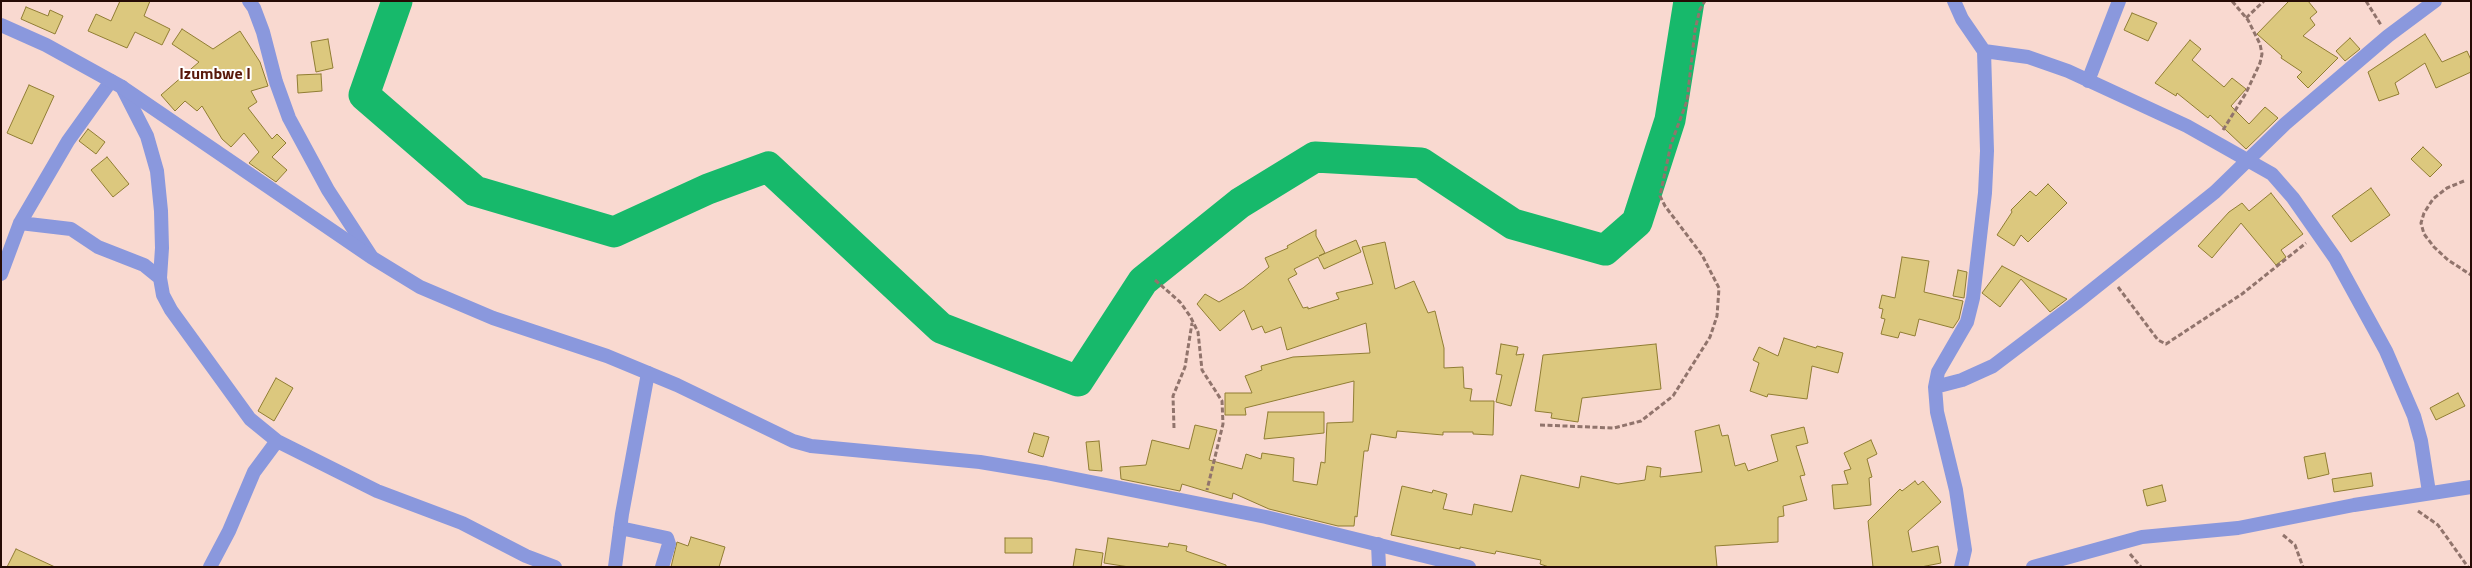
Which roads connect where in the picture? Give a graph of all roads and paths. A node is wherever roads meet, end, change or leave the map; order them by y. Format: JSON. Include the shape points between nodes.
{"nodes":[{"id":1,"x":249,"y":1,"type":"edge"},
{"id":2,"x":1705,"y":1,"type":"edge"},
{"id":3,"x":1954,"y":1,"type":"edge"},
{"id":4,"x":2119,"y":1,"type":"edge"},
{"id":5,"x":2232,"y":1,"type":"edge"},
{"id":6,"x":2264,"y":1,"type":"edge"},
{"id":7,"x":2366,"y":1,"type":"edge"},
{"id":8,"x":2435,"y":1,"type":"edge"},
{"id":9,"x":2246,"y":18,"type":"junction"},
{"id":10,"x":1,"y":25,"type":"edge"},
{"id":11,"x":2388,"y":36,"type":"junction"},
{"id":12,"x":1984,"y":51,"type":"junction"},
{"id":13,"x":2088,"y":81,"type":"junction"},
{"id":14,"x":116,"y":84,"type":"junction"},
{"id":15,"x":2218,"y":143,"type":"junction"},
{"id":16,"x":2247,"y":159,"type":"junction"},
{"id":17,"x":2464,"y":181,"type":"dead end"},
{"id":18,"x":20,"y":223,"type":"junction"},
{"id":19,"x":2318,"y":234,"type":"junction"},
{"id":20,"x":371,"y":257,"type":"junction"},
{"id":21,"x":1,"y":274,"type":"edge"},
{"id":22,"x":2471,"y":275,"type":"edge"},
{"id":23,"x":2110,"y":277,"type":"junction"},
{"id":24,"x":160,"y":278,"type":"junction"},
{"id":25,"x":1156,"y":280,"type":"dead end"},
{"id":26,"x":1192,"y":322,"type":"junction"},
{"id":27,"x":648,"y":373,"type":"junction"},
{"id":28,"x":1935,"y":388,"type":"junction"},
{"id":29,"x":1540,"y":425,"type":"dead end"},
{"id":30,"x":1174,"y":428,"type":"dead end"},
{"id":31,"x":276,"y":441,"type":"junction"},
{"id":32,"x":2471,"y":487,"type":"edge"},
{"id":33,"x":2429,"y":492,"type":"junction"},
{"id":34,"x":2399,"y":497,"type":"junction"},
{"id":35,"x":1204,"y":505,"type":"junction"},
{"id":36,"x":2269,"y":522,"type":"junction"},
{"id":37,"x":620,"y":528,"type":"junction"},
{"id":38,"x":1378,"y":544,"type":"junction"},
{"id":39,"x":210,"y":567,"type":"edge"},
{"id":40,"x":556,"y":567,"type":"edge"},
{"id":41,"x":615,"y":567,"type":"edge"},
{"id":42,"x":662,"y":567,"type":"edge"},
{"id":43,"x":1379,"y":567,"type":"edge"},
{"id":44,"x":1469,"y":567,"type":"edge"},
{"id":45,"x":1961,"y":567,"type":"edge"},
{"id":46,"x":2032,"y":567,"type":"edge"},
{"id":47,"x":2303,"y":567,"type":"edge"},
{"id":48,"x":2468,"y":567,"type":"edge"}],
"edges":[{"from":1,"to":20,"type":"street","via":[[263,32],[289,118],[328,190]]},
{"from":2,"to":29,"type":"path","via":[[1695,30],[1687,101],[1671,144],[1660,196],[1702,255],[1719,288],[1717,316],[1710,337],[1673,396],[1641,422],[1614,428]]},
{"from":3,"to":12,"type":"street"},
{"from":4,"to":13,"type":"street"},
{"from":5,"to":9,"type":"path"},
{"from":6,"to":9,"type":"path"},
{"from":7,"to":11,"type":"path"},
{"from":8,"to":11,"type":"street"},
{"from":9,"to":15,"type":"path","via":[[2260,44],[2260,63]]},
{"from":10,"to":14,"type":"street","via":[[46,45]]},
{"from":11,"to":16,"type":"street"},
{"from":12,"to":13,"type":"street","via":[[2028,57]]},
{"from":12,"to":28,"type":"street","via":[[1987,151],[1973,298],[1967,322],[1938,372]]},
{"from":13,"to":15,"type":"street"},
{"from":14,"to":18,"type":"street","via":[[68,141]]},
{"from":14,"to":20,"type":"street"},
{"from":14,"to":24,"type":"street","via":[[147,136],[157,171],[162,211]]},
{"from":15,"to":16,"type":"street"},
{"from":16,"to":19,"type":"street","via":[[2272,174]]},
{"from":16,"to":23,"type":"street","via":[[2215,192]]},
{"from":17,"to":22,"type":"path","via":[[2433,199],[2421,223],[2424,234],[2434,247]]},
{"from":18,"to":21,"type":"street"},
{"from":18,"to":24,"type":"street","via":[[71,228],[98,247],[144,265]]},
{"from":19,"to":23,"type":"path","via":[[2242,294],[2166,344],[2158,340]]},
{"from":19,"to":33,"type":"street","via":[[2354,291],[2401,383],[2422,441]]},
{"from":20,"to":27,"type":"street","via":[[420,287],[454,302]]},
{"from":23,"to":28,"type":"street","via":[[1993,366]]},
{"from":24,"to":31,"type":"street","via":[[163,295],[171,310],[250,419]]},
{"from":25,"to":26,"type":"path","via":[[1180,302]]},
{"from":26,"to":30,"type":"path","via":[[1185,367],[1173,396]]},
{"from":26,"to":35,"type":"path","via":[[1198,332],[1202,370],[1222,401],[1223,424]]},
{"from":27,"to":35,"type":"street","via":[[793,441],[811,446],[980,462]]},
{"from":27,"to":37,"type":"street"},
{"from":28,"to":45,"type":"street","via":[[1964,543]]},
{"from":31,"to":39,"type":"street","via":[[254,472]]},
{"from":31,"to":40,"type":"street","via":[[377,491],[462,523],[509,548]]},
{"from":32,"to":33,"type":"street"},
{"from":33,"to":34,"type":"street"},
{"from":34,"to":36,"type":"street"},
{"from":34,"to":48,"type":"path","via":[[2438,525]]},
{"from":35,"to":38,"type":"street"},
{"from":36,"to":46,"type":"street","via":[[2142,537]]},
{"from":36,"to":47,"type":"path","via":[[2295,545]]},
{"from":37,"to":41,"type":"street"},
{"from":37,"to":42,"type":"street","via":[[667,538],[669,544]]},
{"from":38,"to":43,"type":"street"},
{"from":38,"to":44,"type":"street"}]}
